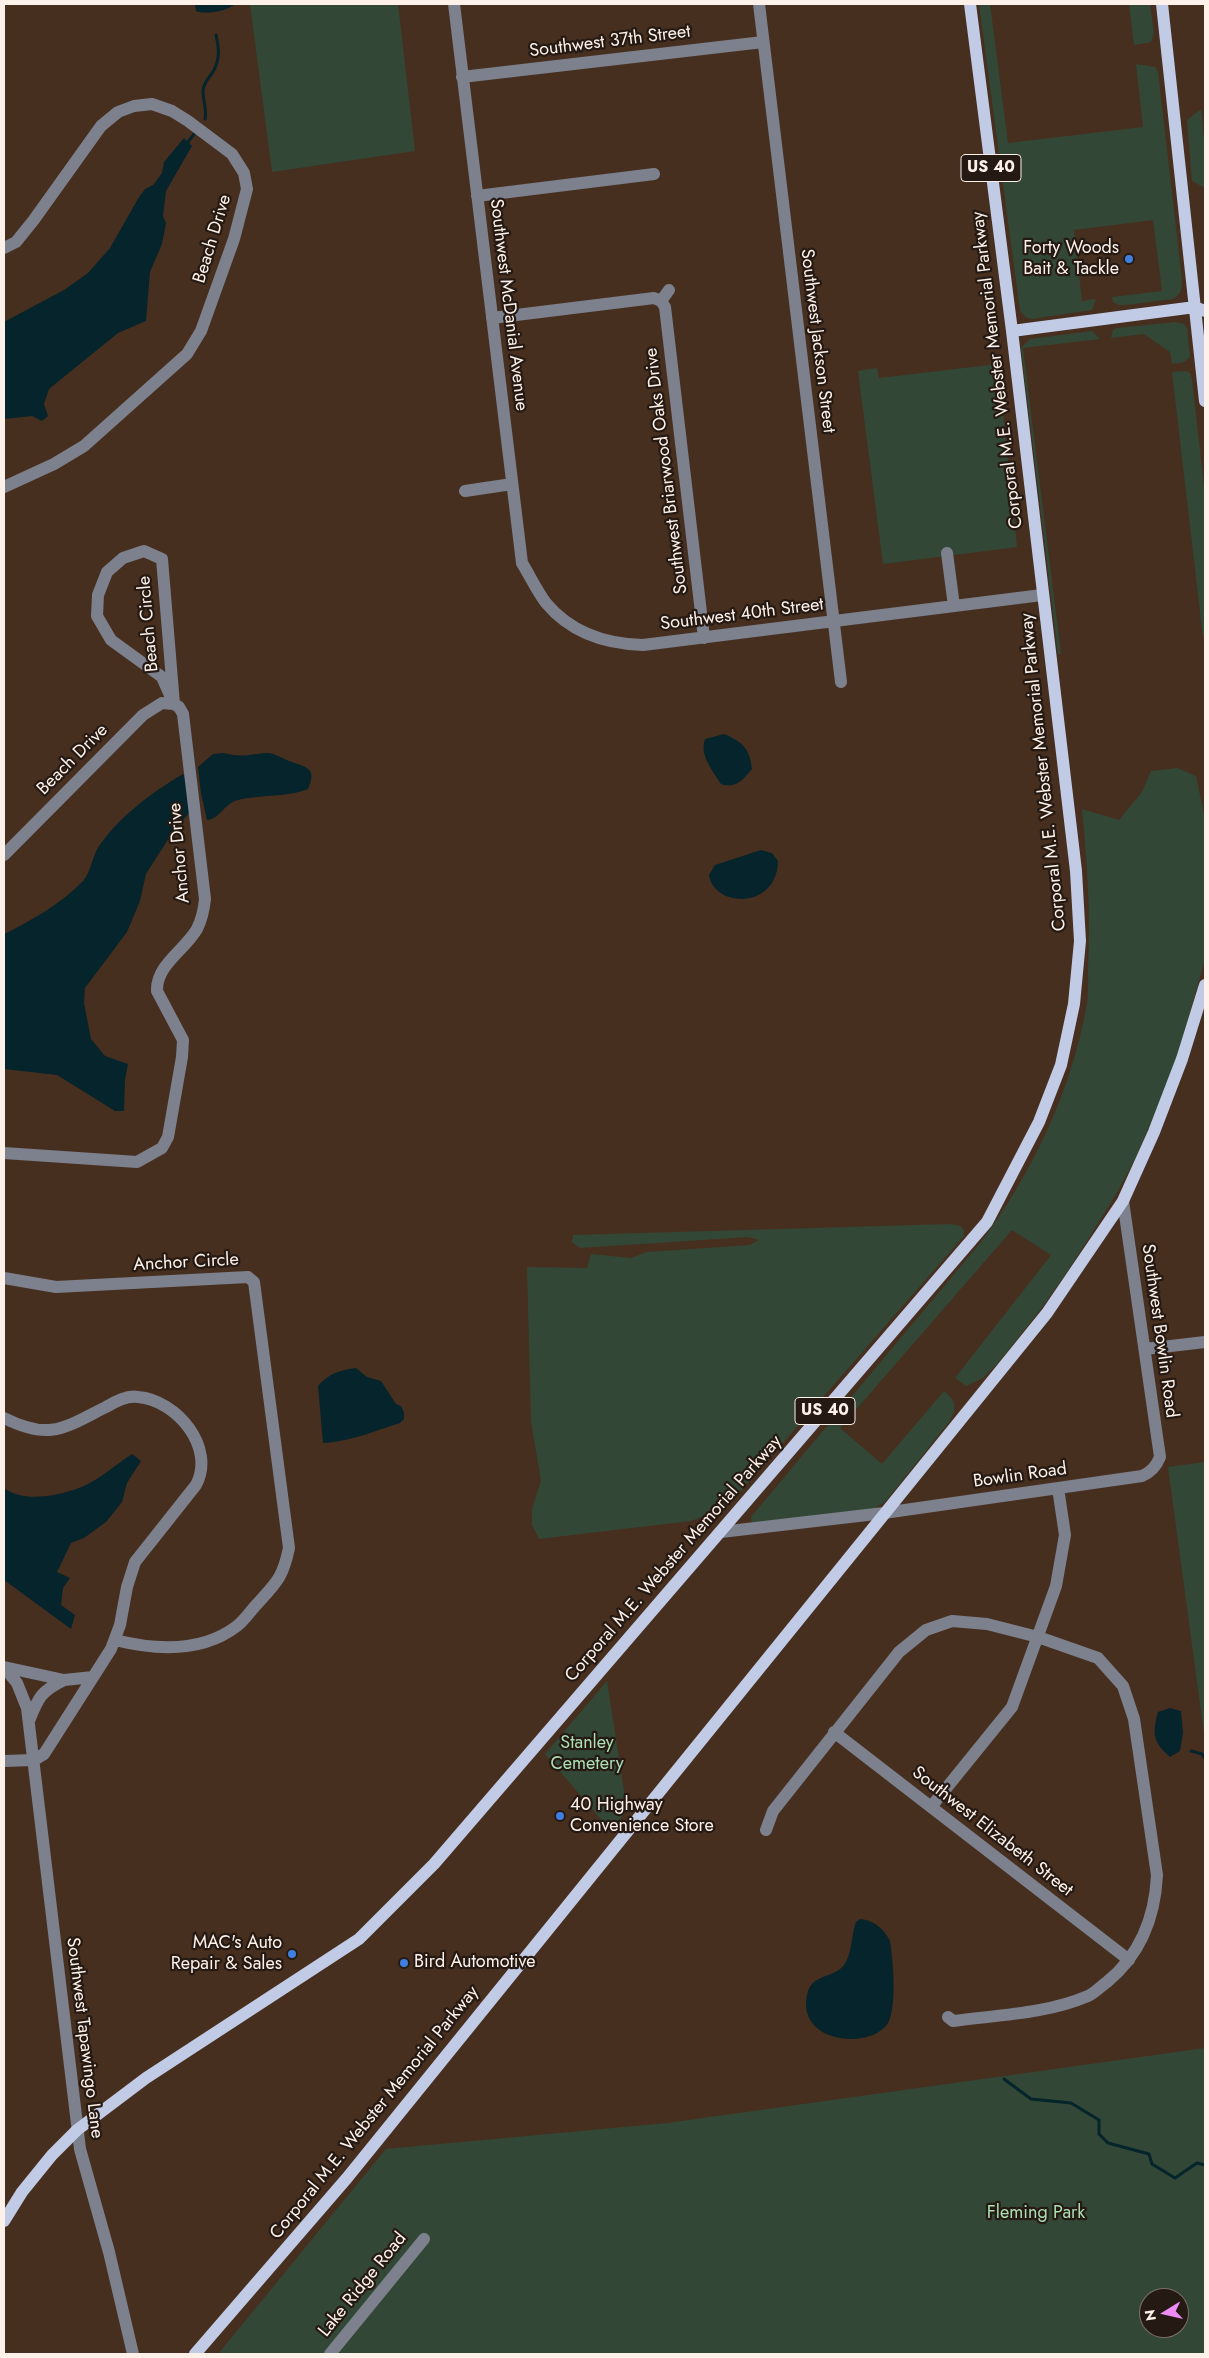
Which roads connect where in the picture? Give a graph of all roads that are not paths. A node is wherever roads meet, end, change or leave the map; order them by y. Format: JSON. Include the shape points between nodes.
{"nodes":[{"id":1,"x":454,"y":4,"type":"edge"},
{"id":2,"x":759,"y":4,"type":"edge"},
{"id":3,"x":970,"y":4,"type":"edge"},
{"id":4,"x":1162,"y":4,"type":"edge"},
{"id":5,"x":763,"y":42,"type":"junction"},
{"id":6,"x":462,"y":77,"type":"junction"},
{"id":7,"x":654,"y":174,"type":"dead end"},
{"id":8,"x":477,"y":196,"type":"junction"},
{"id":9,"x":4,"y":248,"type":"edge"},
{"id":10,"x":1191,"y":270,"type":"junction"},
{"id":11,"x":1205,"y":284,"type":"edge"},
{"id":12,"x":669,"y":290,"type":"dead end"},
{"id":13,"x":661,"y":301,"type":"junction"},
{"id":14,"x":1202,"y":306,"type":"edge"},
{"id":15,"x":492,"y":318,"type":"junction"},
{"id":16,"x":1012,"y":331,"type":"junction"},
{"id":17,"x":1205,"y":342,"type":"edge"},
{"id":18,"x":1202,"y":365,"type":"junction"},
{"id":19,"x":1205,"y":402,"type":"edge"},
{"id":20,"x":512,"y":484,"type":"junction"},
{"id":21,"x":4,"y":487,"type":"edge"},
{"id":22,"x":465,"y":491,"type":"dead end"},
{"id":23,"x":947,"y":553,"type":"dead end"},
{"id":24,"x":1042,"y":595,"type":"junction"},
{"id":25,"x":546,"y":603,"type":"joint"},
{"id":26,"x":954,"y":606,"type":"junction"},
{"id":27,"x":834,"y":621,"type":"junction"},
{"id":28,"x":704,"y":638,"type":"junction"},
{"id":29,"x":841,"y":682,"type":"dead end"},
{"id":30,"x":174,"y":704,"type":"junction"},
{"id":31,"x":4,"y":855,"type":"edge"},
{"id":32,"x":1205,"y":985,"type":"edge"},
{"id":33,"x":4,"y":1153,"type":"edge"},
{"id":34,"x":1123,"y":1201,"type":"junction"},
{"id":35,"x":8,"y":1280,"type":"edge"},
{"id":36,"x":1205,"y":1342,"type":"edge"},
{"id":37,"x":1145,"y":1349,"type":"junction"},
{"id":38,"x":4,"y":1418,"type":"edge"},
{"id":39,"x":1157,"y":1465,"type":"joint"},
{"id":40,"x":1058,"y":1488,"type":"junction"},
{"id":41,"x":884,"y":1513,"type":"junction"},
{"id":42,"x":721,"y":1532,"type":"junction"},
{"id":43,"x":1038,"y":1637,"type":"junction"},
{"id":44,"x":116,"y":1640,"type":"junction"},
{"id":45,"x":4,"y":1666,"type":"edge"},
{"id":46,"x":93,"y":1677,"type":"junction"},
{"id":47,"x":64,"y":1680,"type":"junction"},
{"id":48,"x":29,"y":1721,"type":"junction"},
{"id":49,"x":834,"y":1732,"type":"junction"},
{"id":50,"x":34,"y":1760,"type":"junction"},
{"id":51,"x":4,"y":1761,"type":"edge"},
{"id":52,"x":931,"y":1807,"type":"junction"},
{"id":53,"x":766,"y":1830,"type":"dead end"},
{"id":54,"x":1129,"y":1960,"type":"junction"},
{"id":55,"x":948,"y":2017,"type":"dead end"},
{"id":56,"x":77,"y":2130,"type":"junction"},
{"id":57,"x":4,"y":2221,"type":"edge"},
{"id":58,"x":424,"y":2239,"type":"dead end"},
{"id":59,"x":133,"y":2354,"type":"edge"},
{"id":60,"x":195,"y":2354,"type":"edge"},
{"id":61,"x":330,"y":2354,"type":"edge"}],
"edges":[{"from":1,"to":6,"type":"street","name":"Southwest McDanial Avenue"},
{"from":2,"to":5,"type":"street","name":"Southwest Jackson Street"},
{"from":3,"to":16,"type":"main road","name":"Corporal M.E. Webster Memorial Parkway","number":"US 40"},
{"from":4,"to":10,"type":"main road"},
{"from":5,"to":6,"type":"street","name":"Southwest 37th Street"},
{"from":5,"to":27,"type":"street","name":"Southwest Jackson Street"},
{"from":6,"to":8,"type":"street","name":"Southwest McDanial Avenue"},
{"from":7,"to":8,"type":"street"},
{"from":8,"to":15,"type":"street","name":"Southwest McDanial Avenue"},
{"from":9,"to":21,"type":"street","name":"Beach Drive","via":[[16,242],[101,126],[118,112],[134,106],[152,104],[172,111],[232,154],[244,173],[247,189],[234,239],[200,331],[187,354],[84,446]]},
{"from":10,"to":11,"type":"main road"},
{"from":10,"to":14,"type":"main road"},
{"from":12,"to":13,"type":"street"},
{"from":13,"to":15,"type":"street","via":[[654,298]]},
{"from":13,"to":28,"type":"street","name":"Southwest Briarwood Oaks Drive","via":[[665,307]]},
{"from":14,"to":16,"type":"main road"},
{"from":14,"to":18,"type":"main road"},
{"from":15,"to":20,"type":"street","name":"Southwest McDanial Avenue"},
{"from":16,"to":24,"type":"main road","name":"Corporal M.E. Webster Memorial Parkway","number":"US 40"},
{"from":17,"to":18,"type":"main road"},
{"from":18,"to":19,"type":"main road"},
{"from":20,"to":22,"type":"street"},
{"from":20,"to":25,"type":"street","name":"Southwest McDanial Avenue","via":[[522,563]]},
{"from":23,"to":26,"type":"street"},
{"from":24,"to":26,"type":"street","name":"Southwest 40th Street"},
{"from":24,"to":42,"type":"main road","name":"Corporal M.E. Webster Memorial Parkway","number":"US 40","via":[[1076,871],[1080,942],[1074,1004],[1061,1065],[1039,1122],[987,1222]]},
{"from":25,"to":28,"type":"street","name":"Southwest 40th Street","via":[[566,623],[606,641],[643,645]]},
{"from":26,"to":27,"type":"street","name":"Southwest 40th Street"},
{"from":27,"to":28,"type":"street","name":"Southwest 40th Street"},
{"from":27,"to":29,"type":"street","name":"Southwest Jackson Street"},
{"from":30,"to":30,"type":"street","name":"Beach Circle","via":[[162,559],[144,552],[123,558],[107,572],[98,595],[97,616],[111,640],[162,677]]},
{"from":30,"to":31,"type":"street","name":"Beach Drive","via":[[162,703],[143,716]]},
{"from":30,"to":33,"type":"street","name":"Anchor Drive","via":[[183,714],[206,899],[196,930],[161,972],[157,983],[157,990],[182,1040],[168,1137],[162,1148],[137,1162]]},
{"from":32,"to":34,"type":"main road","name":"Corporal M.E. Webster Memorial Parkway","via":[[1182,1059]]},
{"from":34,"to":37,"type":"street","name":"Southwest Bowlin Road"},
{"from":34,"to":41,"type":"main road","name":"Corporal M.E. Webster Memorial Parkway","via":[[1047,1312]]},
{"from":35,"to":44,"type":"street","name":"Anchor Circle","via":[[56,1287],[248,1277],[254,1282],[289,1548],[280,1579],[237,1626],[211,1639],[166,1648]]},
{"from":36,"to":37,"type":"street"},
{"from":37,"to":39,"type":"street","name":"Southwest Bowlin Road","via":[[1160,1457]]},
{"from":38,"to":44,"type":"street","via":[[32,1430],[54,1430],[125,1398],[138,1396],[169,1409],[191,1430],[198,1443],[201,1475],[135,1562]]},
{"from":39,"to":40,"type":"street","name":"Bowlin Road","via":[[1142,1476]]},
{"from":40,"to":41,"type":"street","name":"Bowlin Road"},
{"from":40,"to":43,"type":"street","via":[[1065,1535],[1056,1586]]},
{"from":41,"to":42,"type":"street","name":"Bowlin Road"},
{"from":41,"to":60,"type":"main road","name":"Corporal M.E. Webster Memorial Parkway","via":[[347,2178]]},
{"from":42,"to":56,"type":"main road","name":"Corporal M.E. Webster Memorial Parkway","number":"US 40","via":[[434,1864],[359,1939],[146,2078]]},
{"from":43,"to":49,"type":"street","via":[[986,1624],[952,1621],[926,1630],[898,1652]]},
{"from":43,"to":52,"type":"street","via":[[1012,1707]]},
{"from":43,"to":54,"type":"street","via":[[1098,1658],[1123,1686],[1134,1719],[1157,1875],[1156,1898],[1142,1940]]},
{"from":44,"to":46,"type":"street"},
{"from":45,"to":47,"type":"street"},
{"from":45,"to":48,"type":"street","via":[[23,1694]]},
{"from":46,"to":47,"type":"street"},
{"from":46,"to":50,"type":"street","via":[[44,1754]]},
{"from":47,"to":48,"type":"street","via":[[40,1696]]},
{"from":48,"to":50,"type":"street","name":"Southwest Tapawingo Lane"},
{"from":49,"to":52,"type":"street","name":"Southwest Elizabeth Street"},
{"from":49,"to":53,"type":"street","via":[[773,1811]]},
{"from":50,"to":51,"type":"street"},
{"from":50,"to":56,"type":"street","name":"Southwest Tapawingo Lane"},
{"from":52,"to":54,"type":"street","name":"Southwest Elizabeth Street"},
{"from":54,"to":55,"type":"street","via":[[1090,1995],[1046,2009],[953,2021]]},
{"from":56,"to":57,"type":"main road","name":"Corporal M.E. Webster Memorial Parkway","number":"US 40","via":[[22,2192]]},
{"from":56,"to":59,"type":"street","name":"Southwest Tapawingo Lane"},
{"from":58,"to":61,"type":"street","name":"Lake Ridge Road"}]}
